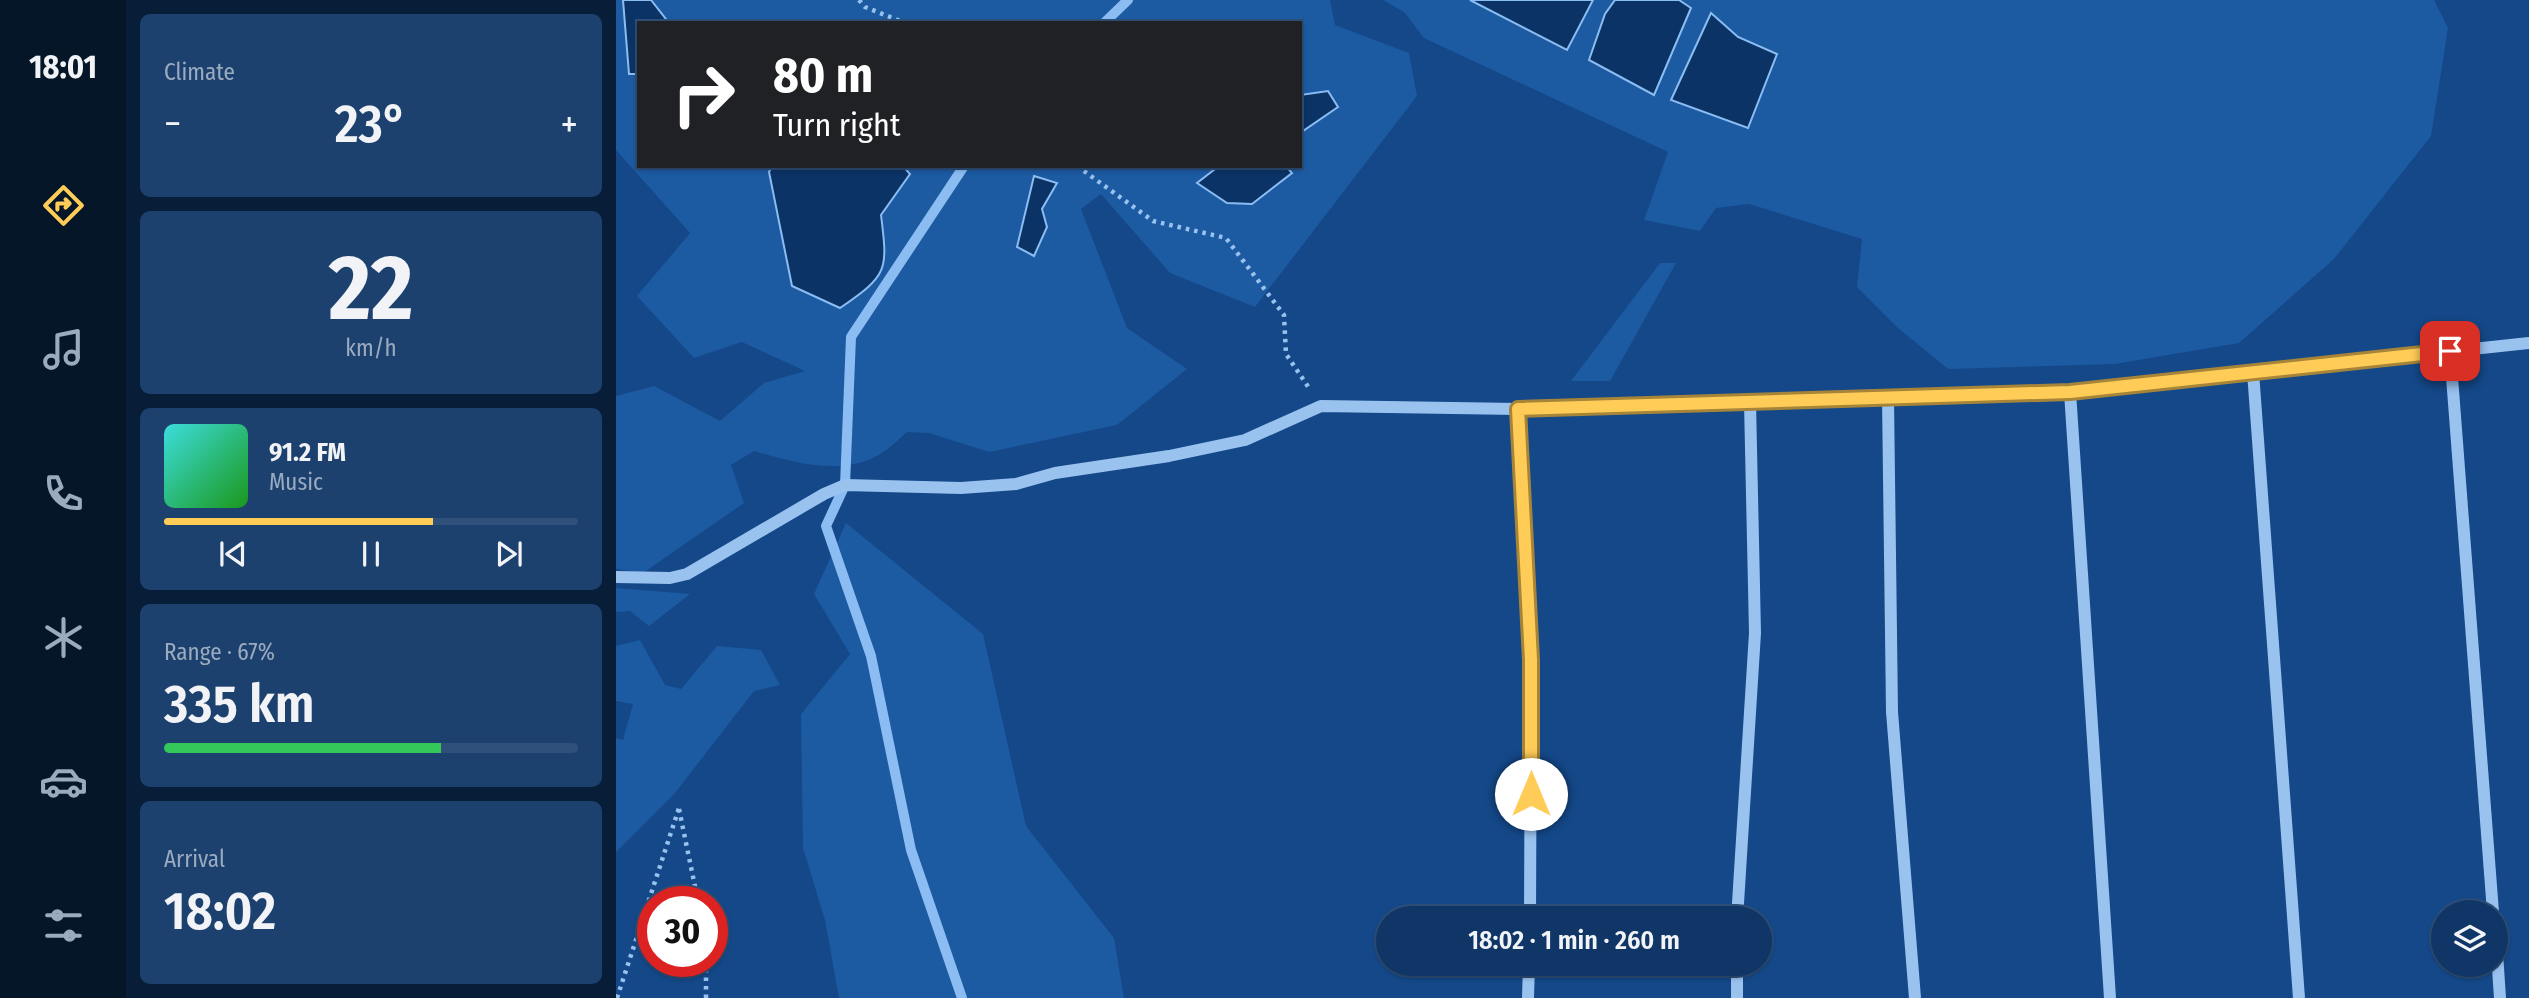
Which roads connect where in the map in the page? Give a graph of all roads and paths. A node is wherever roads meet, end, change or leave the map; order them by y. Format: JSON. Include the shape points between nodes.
{"nodes":[{"id":1,"x":859,"y":0,"type":"edge"},
{"id":2,"x":900,"y":21,"type":"edge"},
{"id":3,"x":1080,"y":168,"type":"edge"},
{"id":4,"x":2529,"y":343,"type":"edge"},
{"id":5,"x":2450,"y":351,"type":"junction"},
{"id":6,"x":2253,"y":372,"type":"junction"},
{"id":7,"x":2070,"y":392,"type":"junction"},
{"id":8,"x":1888,"y":398,"type":"junction"},
{"id":9,"x":1750,"y":402,"type":"junction"},
{"id":10,"x":1321,"y":406,"type":"junction"},
{"id":11,"x":1518,"y":409,"type":"junction"},
{"id":12,"x":616,"y":577,"type":"edge"},
{"id":13,"x":654,"y":886,"type":"edge"},
{"id":14,"x":695,"y":886,"type":"edge"},
{"id":15,"x":2492,"y":900,"type":"edge"},
{"id":16,"x":1530,"y":906,"type":"edge"},
{"id":17,"x":1738,"y":906,"type":"edge"},
{"id":18,"x":637,"y":937,"type":"edge"},
{"id":19,"x":1529,"y":976,"type":"edge"},
{"id":20,"x":1737,"y":976,"type":"edge"},
{"id":21,"x":706,"y":977,"type":"edge"},
{"id":22,"x":2499,"y":977,"type":"edge"},
{"id":23,"x":617,"y":998,"type":"edge"},
{"id":24,"x":706,"y":998,"type":"edge"},
{"id":25,"x":1528,"y":998,"type":"edge"},
{"id":26,"x":1737,"y":998,"type":"edge"},
{"id":27,"x":1914,"y":998,"type":"edge"},
{"id":28,"x":2110,"y":998,"type":"edge"},
{"id":29,"x":2299,"y":998,"type":"edge"},
{"id":30,"x":2500,"y":998,"type":"edge"}],
"edges":[{"from":1,"to":2,"type":"path","via":[[865,8]]},
{"from":3,"to":10,"type":"path","via":[[1153,220],[1226,238],[1284,315],[1286,354]]},
{"from":4,"to":5,"type":"street"},
{"from":5,"to":6,"type":"street"},
{"from":5,"to":15,"type":"street"},
{"from":6,"to":7,"type":"street"},
{"from":6,"to":29,"type":"street"},
{"from":7,"to":8,"type":"street"},
{"from":7,"to":28,"type":"street"},
{"from":8,"to":9,"type":"street"},
{"from":8,"to":27,"type":"street","via":[[1892,712]]},
{"from":9,"to":11,"type":"street"},
{"from":9,"to":17,"type":"street","via":[[1755,633]]},
{"from":10,"to":11,"type":"street"},
{"from":10,"to":12,"type":"street","via":[[1245,440],[1168,457],[1055,472],[1016,484],[961,488],[845,485],[687,574],[670,579]]},
{"from":11,"to":16,"type":"street","via":[[1531,660]]},
{"from":13,"to":14,"type":"path","via":[[679,808]]},
{"from":18,"to":23,"type":"path"},
{"from":19,"to":25,"type":"street"},
{"from":20,"to":26,"type":"street"},
{"from":21,"to":24,"type":"path"},
{"from":22,"to":30,"type":"street"}]}
